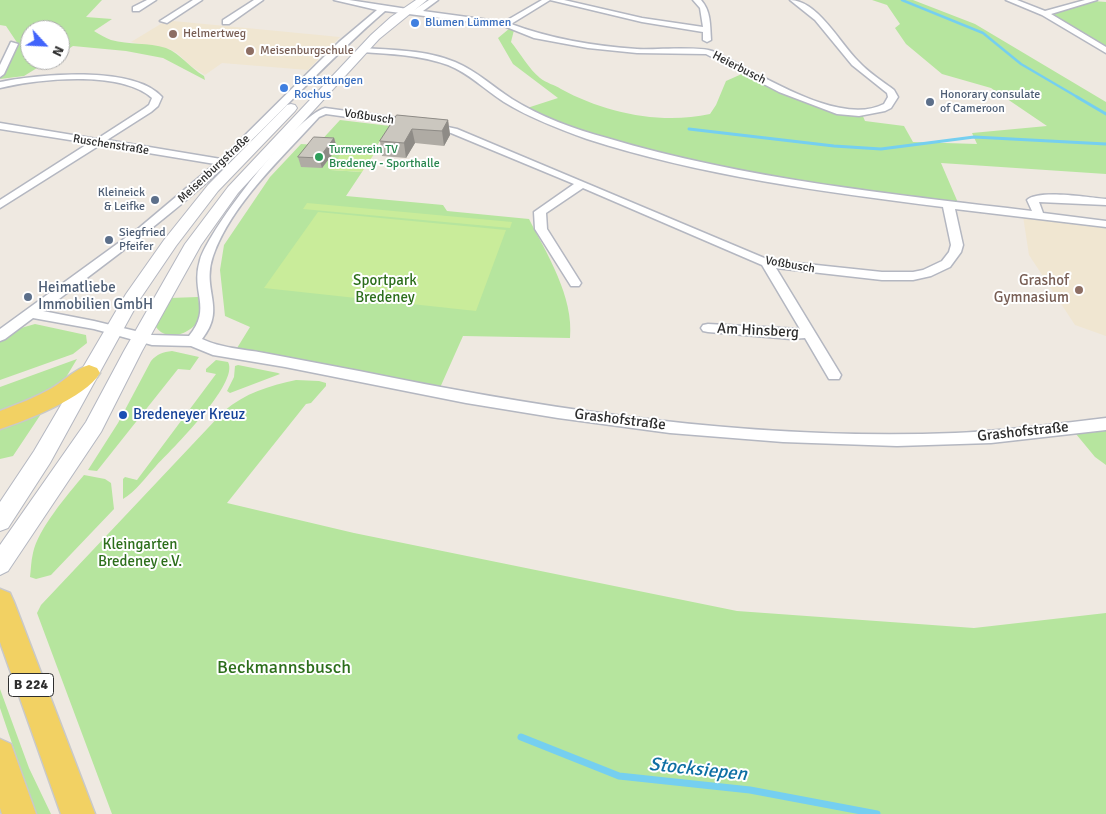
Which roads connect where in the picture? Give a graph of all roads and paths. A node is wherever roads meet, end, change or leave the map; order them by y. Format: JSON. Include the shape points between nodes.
{"nodes":[{"id":1,"x":152,"y":0,"type":"edge"},
{"id":2,"x":198,"y":0,"type":"edge"},
{"id":3,"x":259,"y":0,"type":"edge"},
{"id":4,"x":338,"y":0,"type":"edge"},
{"id":5,"x":422,"y":0,"type":"edge"},
{"id":6,"x":434,"y":0,"type":"edge"},
{"id":7,"x":547,"y":0,"type":"edge"},
{"id":8,"x":554,"y":0,"type":"edge"},
{"id":9,"x":697,"y":0,"type":"edge"},
{"id":10,"x":794,"y":0,"type":"edge"},
{"id":11,"x":1010,"y":0,"type":"edge"},
{"id":12,"x":1093,"y":0,"type":"edge"},
{"id":13,"x":410,"y":8,"type":"edge"},
{"id":14,"x":136,"y":9,"type":"dead end"},
{"id":15,"x":388,"y":9,"type":"junction"},
{"id":16,"x":1045,"y":13,"type":"junction"},
{"id":17,"x":164,"y":21,"type":"dead end"},
{"id":18,"x":226,"y":22,"type":"dead end"},
{"id":19,"x":506,"y":24,"type":"junction"},
{"id":20,"x":706,"y":30,"type":"junction"},
{"id":21,"x":14,"y":44,"type":"dead end"},
{"id":22,"x":362,"y":50,"type":"junction"},
{"id":23,"x":1106,"y":51,"type":"edge"},
{"id":24,"x":708,"y":52,"type":"junction"},
{"id":25,"x":0,"y":74,"type":"edge"},
{"id":26,"x":0,"y":84,"type":"edge"},
{"id":27,"x":0,"y":126,"type":"edge"},
{"id":28,"x":97,"y":143,"type":"junction"},
{"id":29,"x":222,"y":162,"type":"junction"},
{"id":30,"x":582,"y":184,"type":"junction"},
{"id":31,"x":1106,"y":202,"type":"edge"},
{"id":32,"x":948,"y":204,"type":"junction"},
{"id":33,"x":0,"y":205,"type":"edge"},
{"id":34,"x":1039,"y":216,"type":"junction"},
{"id":35,"x":1106,"y":224,"type":"edge"},
{"id":36,"x":768,"y":263,"type":"junction"},
{"id":37,"x":575,"y":283,"type":"dead end"},
{"id":38,"x":31,"y":313,"type":"junction"},
{"id":39,"x":708,"y":328,"type":"dead end"},
{"id":40,"x":114,"y":331,"type":"junction"},
{"id":41,"x":808,"y":333,"type":"junction"},
{"id":42,"x":0,"y":336,"type":"edge"},
{"id":43,"x":140,"y":338,"type":"junction"},
{"id":44,"x":193,"y":341,"type":"junction"},
{"id":45,"x":89,"y":373,"type":"junction"},
{"id":46,"x":834,"y":375,"type":"dead end"},
{"id":47,"x":0,"y":420,"type":"edge"},
{"id":48,"x":1106,"y":424,"type":"edge"},
{"id":49,"x":0,"y":521,"type":"edge"},
{"id":50,"x":0,"y":564,"type":"edge"},
{"id":51,"x":0,"y":602,"type":"edge"},
{"id":52,"x":0,"y":755,"type":"edge"},
{"id":53,"x":19,"y":814,"type":"edge"},
{"id":54,"x":78,"y":814,"type":"edge"}],
"edges":[{"from":1,"to":14,"type":"street"},
{"from":2,"to":17,"type":"street"},
{"from":3,"to":18,"type":"street"},
{"from":4,"to":15,"type":"street"},
{"from":5,"to":13,"type":"main road","name":"Meisenburgstraße"},
{"from":6,"to":13,"type":"street","name":"Meisenburgstraße"},
{"from":7,"to":19,"type":"street"},
{"from":8,"to":20,"type":"street","via":[[642,20]]},
{"from":9,"to":20,"type":"street","via":[[704,9]]},
{"from":10,"to":24,"type":"street","name":"Heierbusch","via":[[818,18],[855,63],[891,92],[893,97],[888,106],[859,112],[837,111],[782,90]]},
{"from":11,"to":16,"type":"street"},
{"from":12,"to":16,"type":"street"},
{"from":13,"to":15,"type":"main road","name":"Meisenburgstraße"},
{"from":13,"to":19,"type":"street","name":"Heierbusch"},
{"from":13,"to":22,"type":"main road","name":"Meisenburgstraße"},
{"from":15,"to":29,"type":"street","name":"Meisenburgstraße","via":[[342,44]]},
{"from":15,"to":40,"type":"main road","name":"Meisenburgstraße","via":[[213,188],[170,243],[132,298]]},
{"from":16,"to":23,"type":"street"},
{"from":19,"to":24,"type":"street","name":"Heierbusch","via":[[537,36],[588,46],[637,51]]},
{"from":20,"to":24,"type":"street"},
{"from":21,"to":25,"type":"street"},
{"from":22,"to":32,"type":"street","via":[[450,62],[548,121],[627,148],[804,184]]},
{"from":22,"to":43,"type":"main road","name":"Meisenburgstraße","via":[[233,190],[193,244]]},
{"from":26,"to":28,"type":"street","via":[[29,78],[81,77],[121,81],[154,93],[153,106]]},
{"from":27,"to":28,"type":"street","name":"Ruschenstraße"},
{"from":28,"to":29,"type":"street","name":"Ruschenstraße"},
{"from":28,"to":33,"type":"street"},
{"from":29,"to":38,"type":"street","name":"Meisenburgstraße","via":[[143,230]]},
{"from":30,"to":36,"type":"street","name":"Voßbusch"},
{"from":30,"to":37,"type":"street","via":[[540,212],[541,229]]},
{"from":30,"to":44,"type":"street","name":"Voßbusch","via":[[445,128],[325,111],[316,116],[265,171],[209,250],[203,278],[208,317]]},
{"from":31,"to":34,"type":"street","via":[[1033,200]]},
{"from":32,"to":34,"type":"street"},
{"from":32,"to":36,"type":"street","name":"Voßbusch","via":[[957,245],[955,252],[946,264],[927,273],[882,276]]},
{"from":34,"to":35,"type":"street"},
{"from":36,"to":41,"type":"street","name":"Am Hinsberg"},
{"from":38,"to":40,"type":"street"},
{"from":38,"to":42,"type":"street","name":"Meisenburgstraße"},
{"from":39,"to":41,"type":"street","name":"Am Hinsberg"},
{"from":40,"to":43,"type":"street"},
{"from":40,"to":45,"type":"main road","name":"Meisenburgstraße"},
{"from":41,"to":46,"type":"street","name":"Am Hinsberg"},
{"from":43,"to":44,"type":"street","name":"Grashofstraße"},
{"from":43,"to":50,"type":"main road","name":"Meisenburgstraße","via":[[94,426]]},
{"from":44,"to":48,"type":"street","name":"Grashofstraße","via":[[213,350],[441,394],[684,427],[912,440]]},
{"from":45,"to":47,"type":"main road","via":[[60,394]]},
{"from":45,"to":49,"type":"main road","name":"Meisenburgstraße","via":[[42,457]]},
{"from":51,"to":54,"type":"main road","number":"B 224"},
{"from":52,"to":53,"type":"main road"}]}
